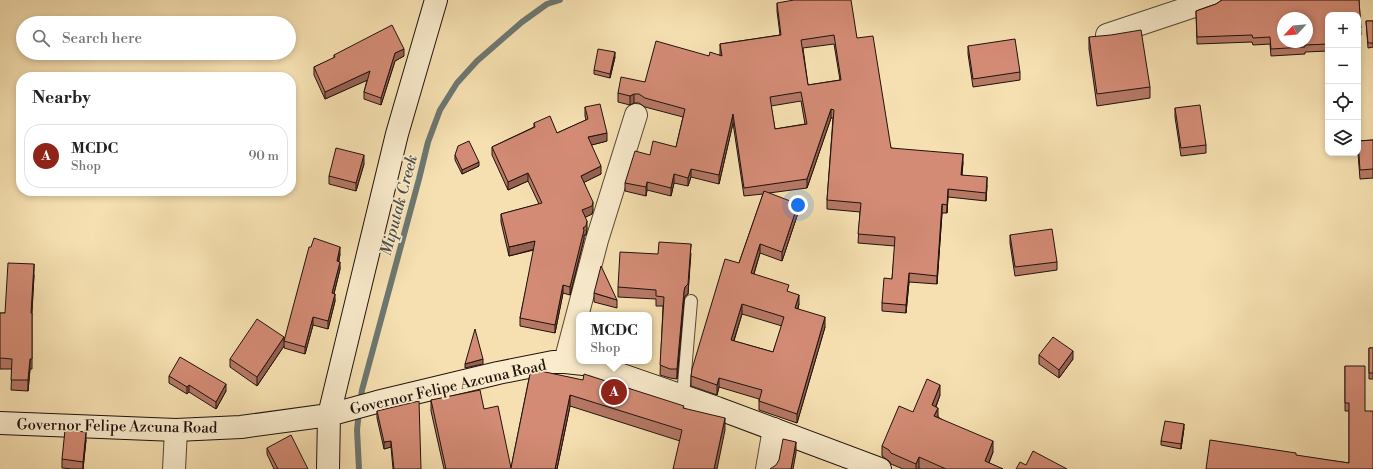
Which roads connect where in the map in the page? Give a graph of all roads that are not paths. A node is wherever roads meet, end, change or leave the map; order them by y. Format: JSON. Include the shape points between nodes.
{"nodes":[{"id":1,"x":436,"y":0,"type":"edge"},
{"id":2,"x":1212,"y":0,"type":"edge"},
{"id":3,"x":1107,"y":35,"type":"edge"},
{"id":4,"x":636,"y":115,"type":"dead end"},
{"id":5,"x":690,"y":301,"type":"dead end"},
{"id":6,"x":578,"y":312,"type":"edge"},
{"id":7,"x":576,"y":320,"type":"edge"},
{"id":8,"x":565,"y":362,"type":"junction"},
{"id":9,"x":576,"y":364,"type":"edge"},
{"id":10,"x":579,"y":364,"type":"edge"},
{"id":11,"x":684,"y":396,"type":"junction"},
{"id":12,"x":329,"y":415,"type":"junction"},
{"id":13,"x":0,"y":423,"type":"edge"},
{"id":14,"x":774,"y":429,"type":"junction"},
{"id":15,"x":176,"y":430,"type":"junction"},
{"id":16,"x":174,"y":469,"type":"edge"},
{"id":17,"x":328,"y":469,"type":"edge"},
{"id":18,"x":767,"y":469,"type":"edge"},
{"id":19,"x":880,"y":469,"type":"edge"}],
"edges":[{"from":1,"to":12,"type":"street","via":[[397,134]]},
{"from":2,"to":3,"type":"street"},
{"from":4,"to":6,"type":"street","via":[[597,240]]},
{"from":5,"to":11,"type":"lane"},
{"from":7,"to":8,"type":"street"},
{"from":8,"to":9,"type":"street","name":"Governor Felipe Azcuna Road"},
{"from":8,"to":12,"type":"street","name":"Governor Felipe Azcuna Road","via":[[498,372]]},
{"from":10,"to":11,"type":"street","name":"Governor Felipe Azcuna Road","via":[[593,366]]},
{"from":11,"to":14,"type":"street","name":"Governor Felipe Azcuna Road"},
{"from":12,"to":15,"type":"street","name":"Governor Felipe Azcuna Road","via":[[241,427]]},
{"from":12,"to":17,"type":"street"},
{"from":13,"to":15,"type":"street","name":"Governor Felipe Azcuna Road"},
{"from":14,"to":18,"type":"street"},
{"from":14,"to":19,"type":"street","name":"Governor Felipe Azcuna Road"},
{"from":15,"to":16,"type":"street"}]}
